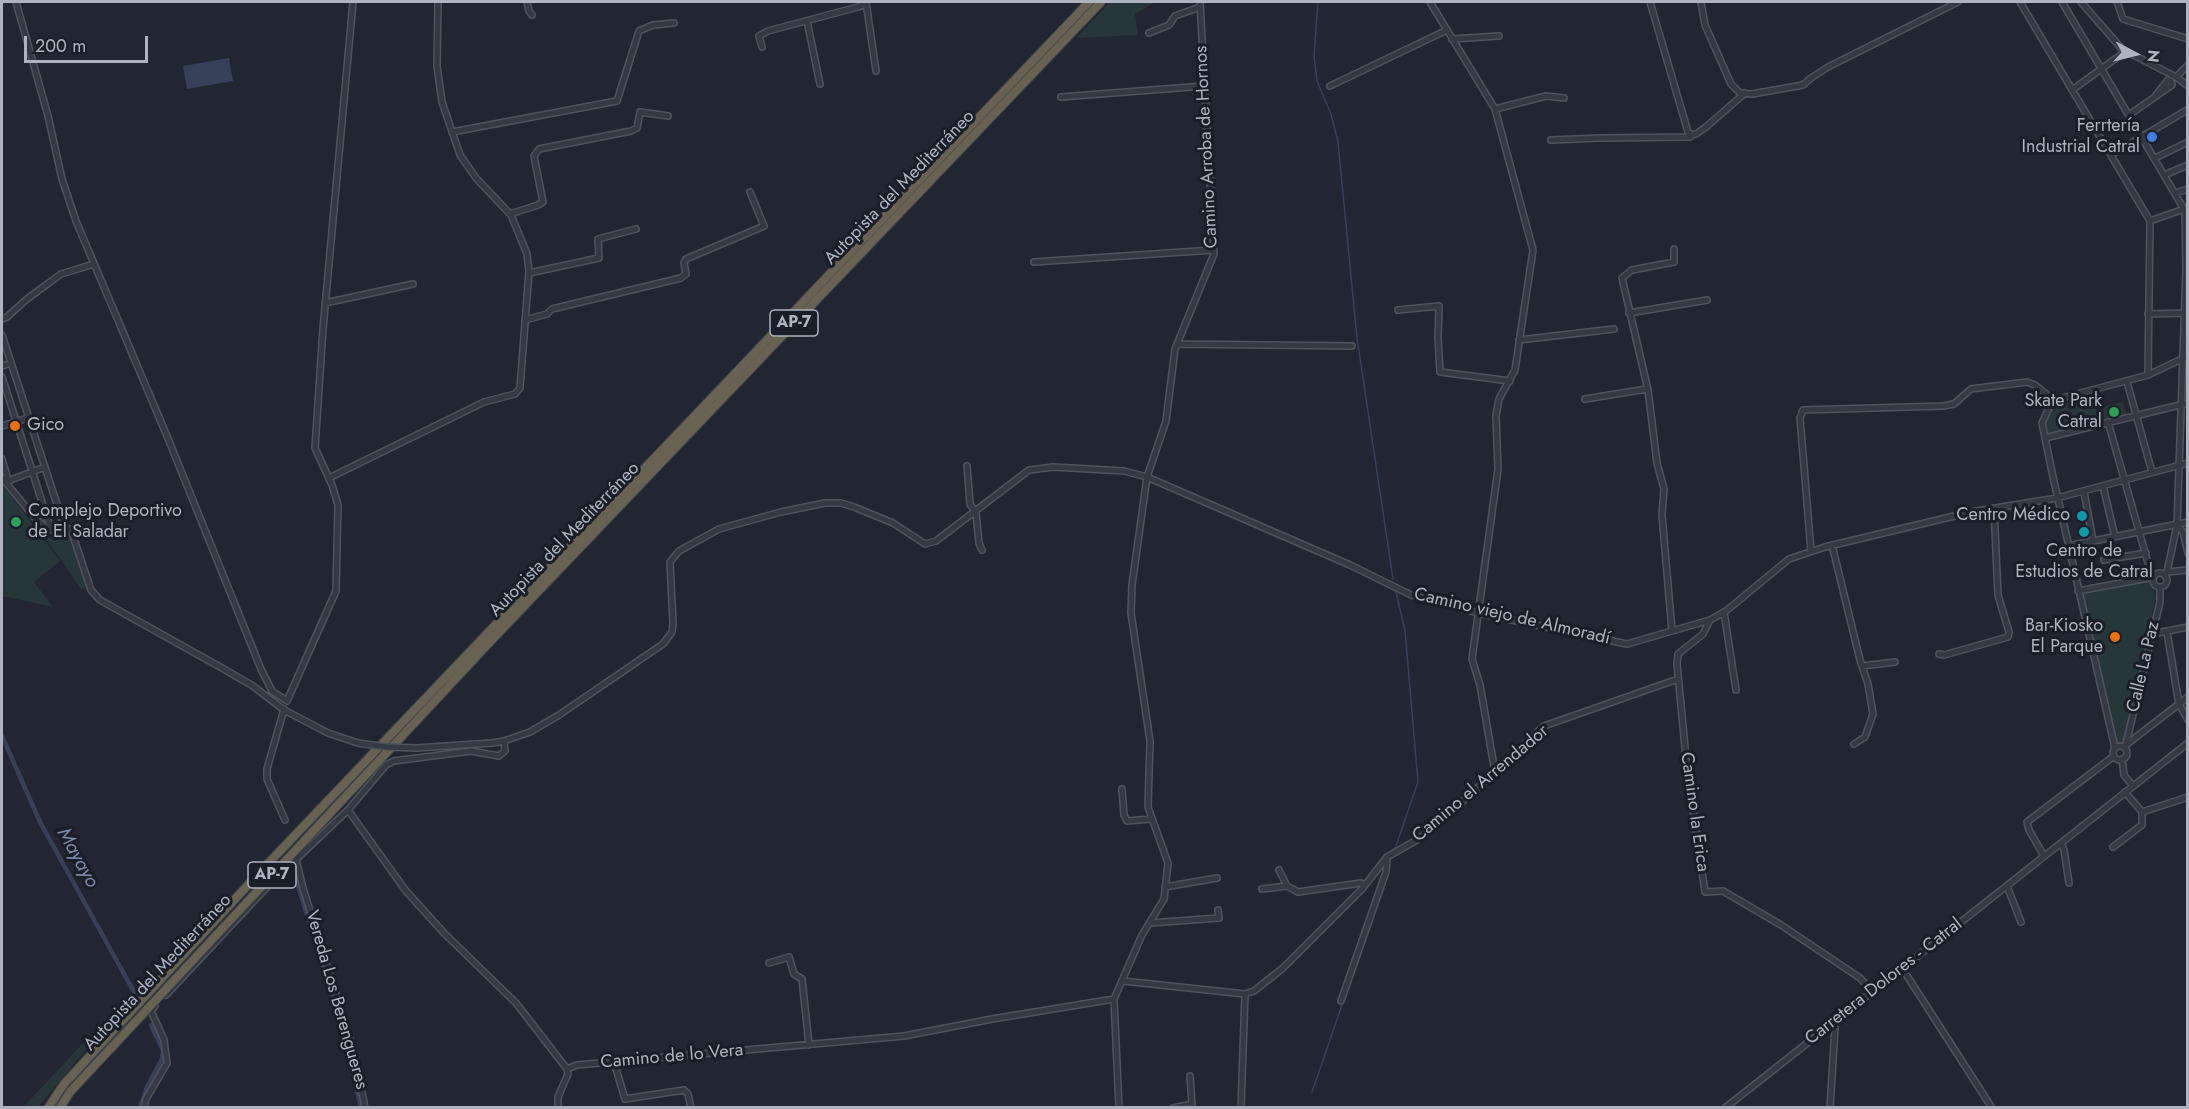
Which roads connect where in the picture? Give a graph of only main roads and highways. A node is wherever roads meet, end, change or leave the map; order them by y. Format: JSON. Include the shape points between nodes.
{"nodes":[{"id":1,"x":1089,"y":2,"type":"edge"},
{"id":2,"x":1101,"y":2,"type":"edge"},
{"id":3,"x":48,"y":1107,"type":"edge"},
{"id":4,"x":60,"y":1107,"type":"edge"}],
"edges":[{"from":1,"to":3,"type":"highway","name":"Autopista del Mediterráneo","number":"AP-7","via":[[261,871],[64,1084]]},
{"from":2,"to":4,"type":"highway","name":"Autopista del Mediterráneo","number":"AP-7","via":[[487,645]]}]}
